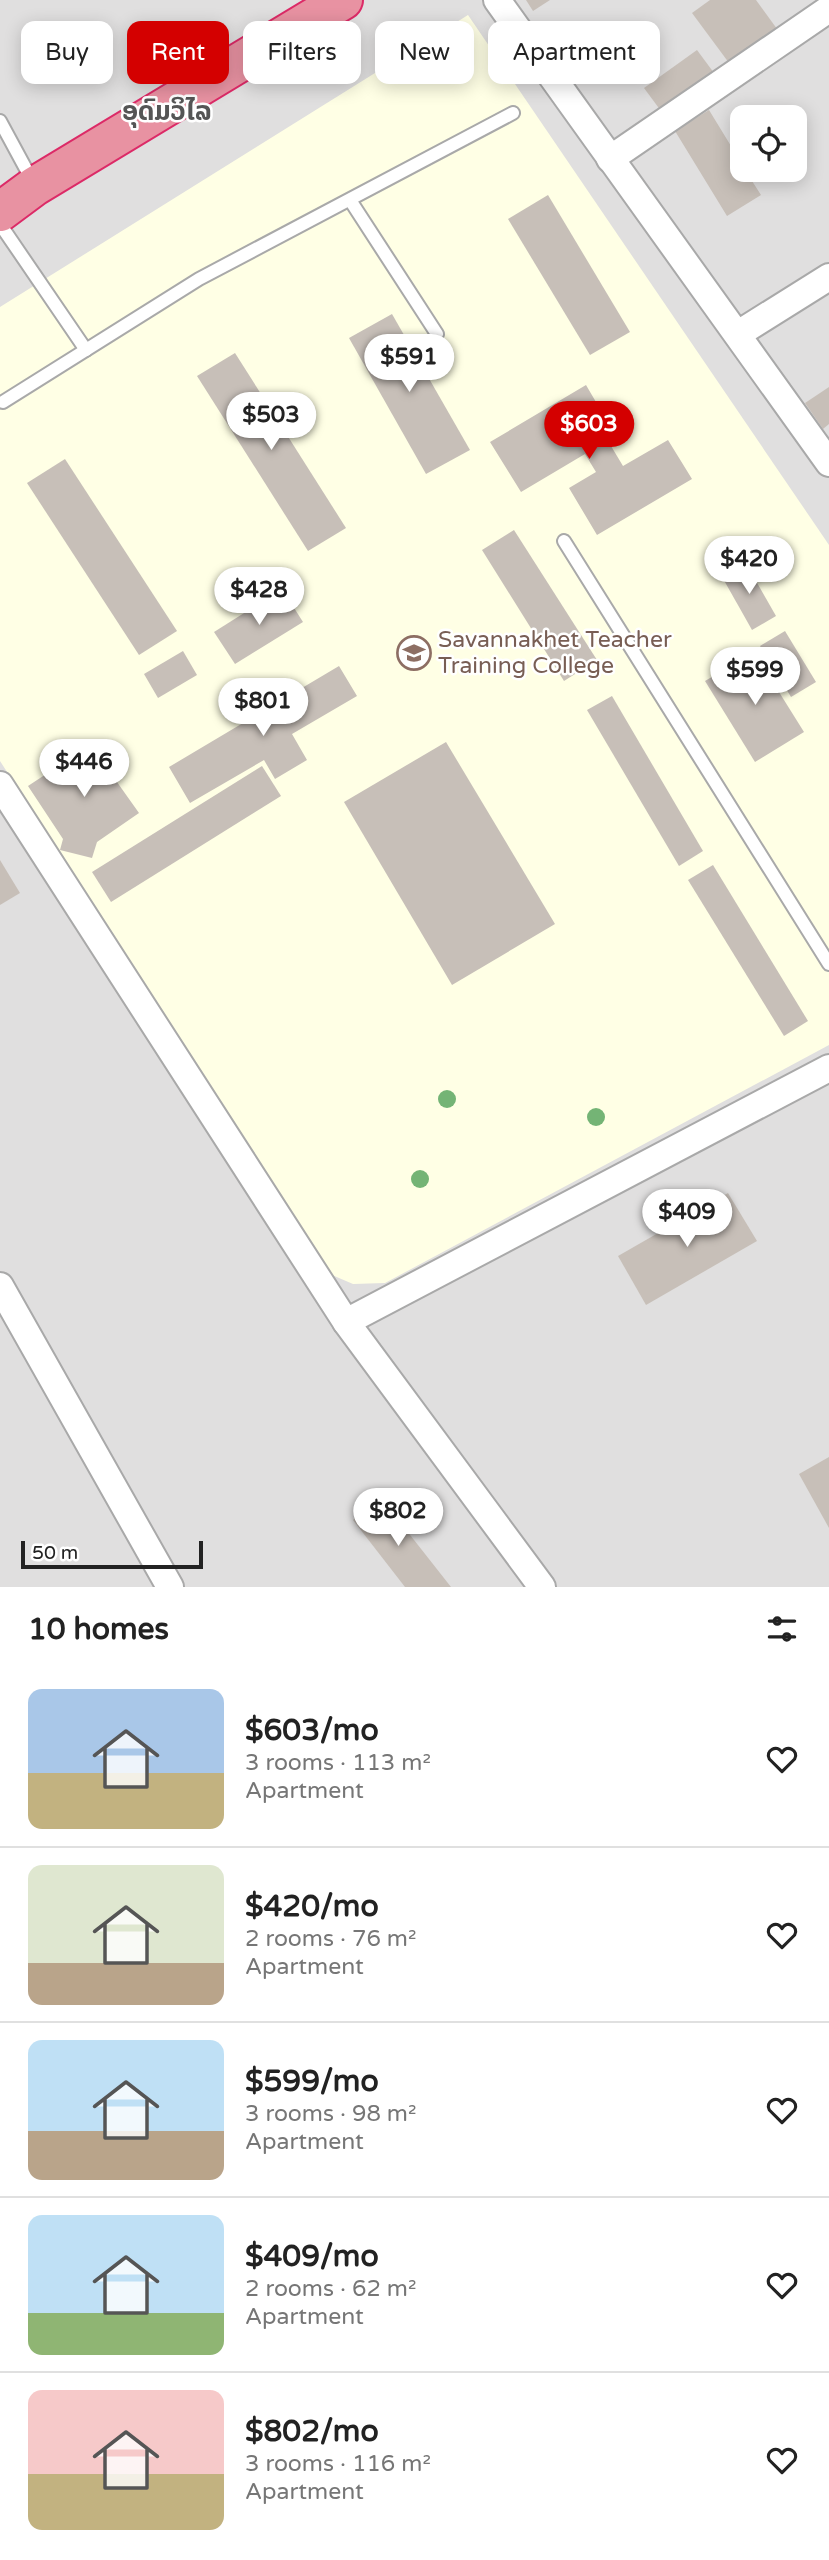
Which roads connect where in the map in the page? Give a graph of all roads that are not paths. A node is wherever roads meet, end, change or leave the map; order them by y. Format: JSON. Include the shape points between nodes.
{"nodes":[{"id":1,"x":343,"y":0,"type":"edge"},
{"id":2,"x":496,"y":0,"type":"edge"},
{"id":3,"x":829,"y":9,"type":"edge"},
{"id":4,"x":513,"y":113,"type":"dead end"},
{"id":5,"x":0,"y":121,"type":"edge"},
{"id":6,"x":610,"y":159,"type":"junction"},
{"id":7,"x":35,"y":186,"type":"junction"},
{"id":8,"x":350,"y":200,"type":"junction"},
{"id":9,"x":0,"y":212,"type":"edge"},
{"id":10,"x":0,"y":224,"type":"edge"},
{"id":11,"x":829,"y":277,"type":"edge"},
{"id":12,"x":437,"y":334,"type":"dead end"},
{"id":13,"x":738,"y":334,"type":"junction"},
{"id":14,"x":86,"y":350,"type":"junction"},
{"id":15,"x":2,"y":402,"type":"dead end"},
{"id":16,"x":829,"y":463,"type":"edge"},
{"id":17,"x":564,"y":541,"type":"dead end"},
{"id":18,"x":0,"y":785,"type":"edge"},
{"id":19,"x":829,"y":964,"type":"edge"},
{"id":20,"x":829,"y":1068,"type":"edge"},
{"id":21,"x":0,"y":1286,"type":"edge"},
{"id":22,"x":346,"y":1321,"type":"junction"},
{"id":23,"x":170,"y":1587,"type":"edge"},
{"id":24,"x":542,"y":1587,"type":"edge"}],
"edges":[{"from":1,"to":7,"type":"highway"},
{"from":2,"to":6,"type":"street"},
{"from":3,"to":6,"type":"street"},
{"from":4,"to":8,"type":"lane"},
{"from":5,"to":7,"type":"lane"},
{"from":6,"to":13,"type":"street"},
{"from":7,"to":9,"type":"highway"},
{"from":8,"to":12,"type":"lane"},
{"from":8,"to":14,"type":"lane","via":[[199,279]]},
{"from":10,"to":14,"type":"lane"},
{"from":11,"to":13,"type":"street"},
{"from":13,"to":16,"type":"street"},
{"from":14,"to":15,"type":"lane"},
{"from":17,"to":19,"type":"lane"},
{"from":18,"to":22,"type":"street"},
{"from":20,"to":22,"type":"street"},
{"from":21,"to":23,"type":"street"},
{"from":22,"to":24,"type":"street"}]}
